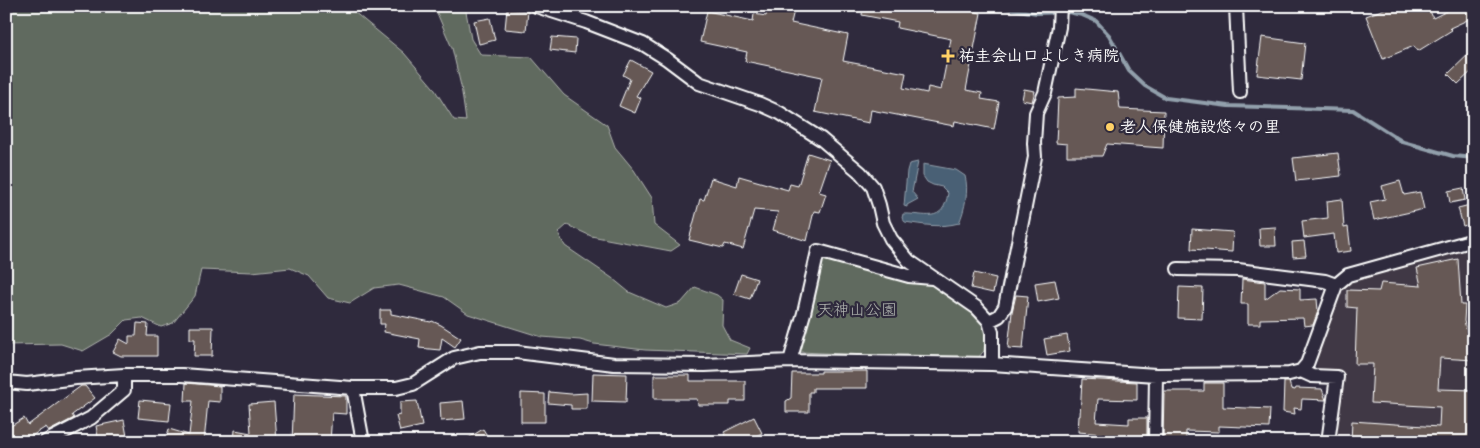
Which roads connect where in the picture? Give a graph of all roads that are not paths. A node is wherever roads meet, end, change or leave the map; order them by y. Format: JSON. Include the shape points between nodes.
{"nodes":[{"id":1,"x":536,"y":6,"type":"edge"},
{"id":2,"x":1236,"y":6,"type":"edge"},
{"id":3,"x":1060,"y":10,"type":"edge"},
{"id":4,"x":1240,"y":92,"type":"dead end"},
{"id":5,"x":1474,"y":240,"type":"edge"},
{"id":6,"x":1178,"y":269,"type":"dead end"},
{"id":7,"x":932,"y":278,"type":"junction"},
{"id":8,"x":1336,"y":285,"type":"junction"},
{"id":9,"x":989,"y":321,"type":"junction"},
{"id":10,"x":790,"y":361,"type":"junction"},
{"id":11,"x":992,"y":364,"type":"junction"},
{"id":12,"x":1301,"y":371,"type":"junction"},
{"id":13,"x":124,"y":375,"type":"junction"},
{"id":14,"x":1156,"y":375,"type":"junction"},
{"id":15,"x":6,"y":382,"type":"edge"},
{"id":16,"x":353,"y":388,"type":"junction"},
{"id":17,"x":46,"y":442,"type":"edge"},
{"id":18,"x":363,"y":442,"type":"edge"},
{"id":19,"x":1155,"y":442,"type":"edge"},
{"id":20,"x":1328,"y":442,"type":"edge"}],
"edges":[{"from":1,"to":7,"type":"street","via":[[642,44],[699,83],[780,113],[821,139],[873,187],[891,239],[909,261]]},
{"from":2,"to":4,"type":"street"},
{"from":3,"to":9,"type":"street","via":[[1045,93],[1036,112],[1035,158],[1005,307],[999,316]]},
{"from":5,"to":8,"type":"street","via":[[1348,275]]},
{"from":6,"to":8,"type":"street","via":[[1238,270]]},
{"from":7,"to":9,"type":"street","via":[[977,308]]},
{"from":7,"to":10,"type":"street","via":[[909,276],[818,251]]},
{"from":8,"to":12,"type":"street","via":[[1307,364]]},
{"from":9,"to":11,"type":"street"},
{"from":10,"to":11,"type":"street"},
{"from":10,"to":16,"type":"street","via":[[614,364],[517,352],[480,352],[454,358],[413,384],[396,388]]},
{"from":11,"to":14,"type":"street"},
{"from":12,"to":14,"type":"street","via":[[1288,374]]},
{"from":12,"to":20,"type":"street","via":[[1312,376],[1337,376]]},
{"from":13,"to":15,"type":"street","via":[[27,384]]},
{"from":13,"to":16,"type":"street","via":[[182,374]]},
{"from":13,"to":17,"type":"street","via":[[124,390],[91,418]]},
{"from":14,"to":19,"type":"street"},
{"from":16,"to":18,"type":"street"}]}
